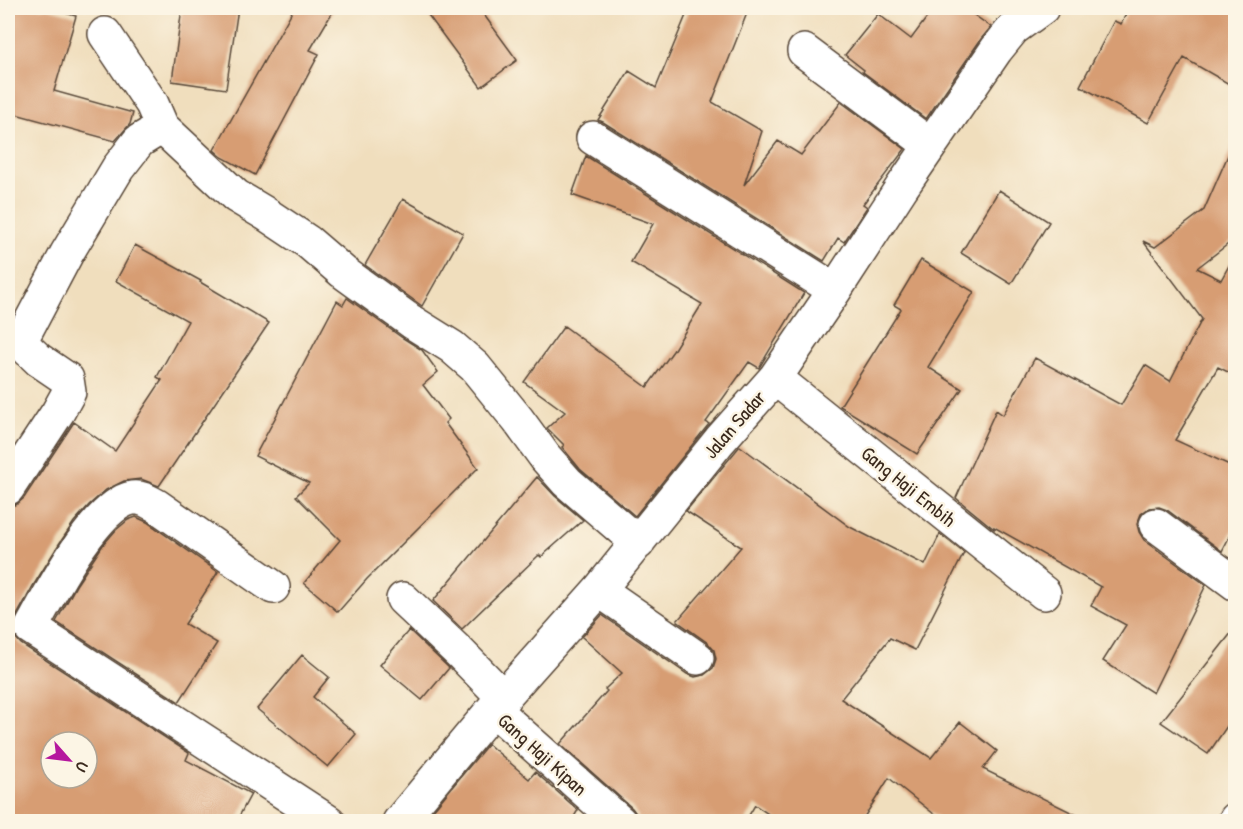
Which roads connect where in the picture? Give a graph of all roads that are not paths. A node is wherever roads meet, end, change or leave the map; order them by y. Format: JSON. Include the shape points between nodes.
{"nodes":[{"id":1,"x":1042,"y":8,"type":"edge"},
{"id":2,"x":105,"y":34,"type":"dead end"},
{"id":3,"x":804,"y":51,"type":"dead end"},
{"id":4,"x":162,"y":127,"type":"junction"},
{"id":5,"x":593,"y":138,"type":"dead end"},
{"id":6,"x":930,"y":145,"type":"junction"},
{"id":7,"x":835,"y":290,"type":"junction"},
{"id":8,"x":775,"y":378,"type":"junction"},
{"id":9,"x":8,"y":488,"type":"edge"},
{"id":10,"x":1156,"y":525,"type":"dead end"},
{"id":11,"x":638,"y":543,"type":"junction"},
{"id":12,"x":1236,"y":584,"type":"edge"},
{"id":13,"x":273,"y":587,"type":"dead end"},
{"id":14,"x":599,"y":590,"type":"junction"},
{"id":15,"x":1044,"y":593,"type":"dead end"},
{"id":16,"x":403,"y":599,"type":"dead end"},
{"id":17,"x":697,"y":657,"type":"dead end"},
{"id":18,"x":499,"y":704,"type":"junction"},
{"id":19,"x":406,"y":819,"type":"edge"},
{"id":20,"x":330,"y":822,"type":"edge"},
{"id":21,"x":620,"y":822,"type":"edge"}],
"edges":[{"from":1,"to":6,"type":"street","name":"Jalan Sadar","via":[[1013,29]]},
{"from":2,"to":4,"type":"street","via":[[152,104]]},
{"from":3,"to":6,"type":"street"},
{"from":4,"to":9,"type":"street","via":[[139,141],[118,168],[20,342],[67,379],[69,392]]},
{"from":4,"to":11,"type":"street","via":[[236,195],[308,242],[343,272],[476,367],[567,482]]},
{"from":5,"to":7,"type":"street"},
{"from":6,"to":7,"type":"street","name":"Jalan Sadar"},
{"from":7,"to":8,"type":"street","name":"Jalan Sadar"},
{"from":8,"to":11,"type":"street","name":"Jalan Sadar"},
{"from":8,"to":15,"type":"street","name":"Gang Haji Embih"},
{"from":10,"to":12,"type":"street"},
{"from":11,"to":14,"type":"street","name":"Jalan Sadar"},
{"from":13,"to":20,"type":"street","via":[[157,506],[142,498],[129,499],[109,510],[76,549],[32,628]]},
{"from":14,"to":17,"type":"street"},
{"from":14,"to":18,"type":"street","name":"Jalan Sadar"},
{"from":16,"to":18,"type":"street","name":"Gang Haji Kipan","via":[[461,654]]},
{"from":18,"to":19,"type":"street","name":"Jalan Sadar"},
{"from":18,"to":21,"type":"street","name":"Gang Haji Kipan"}]}
